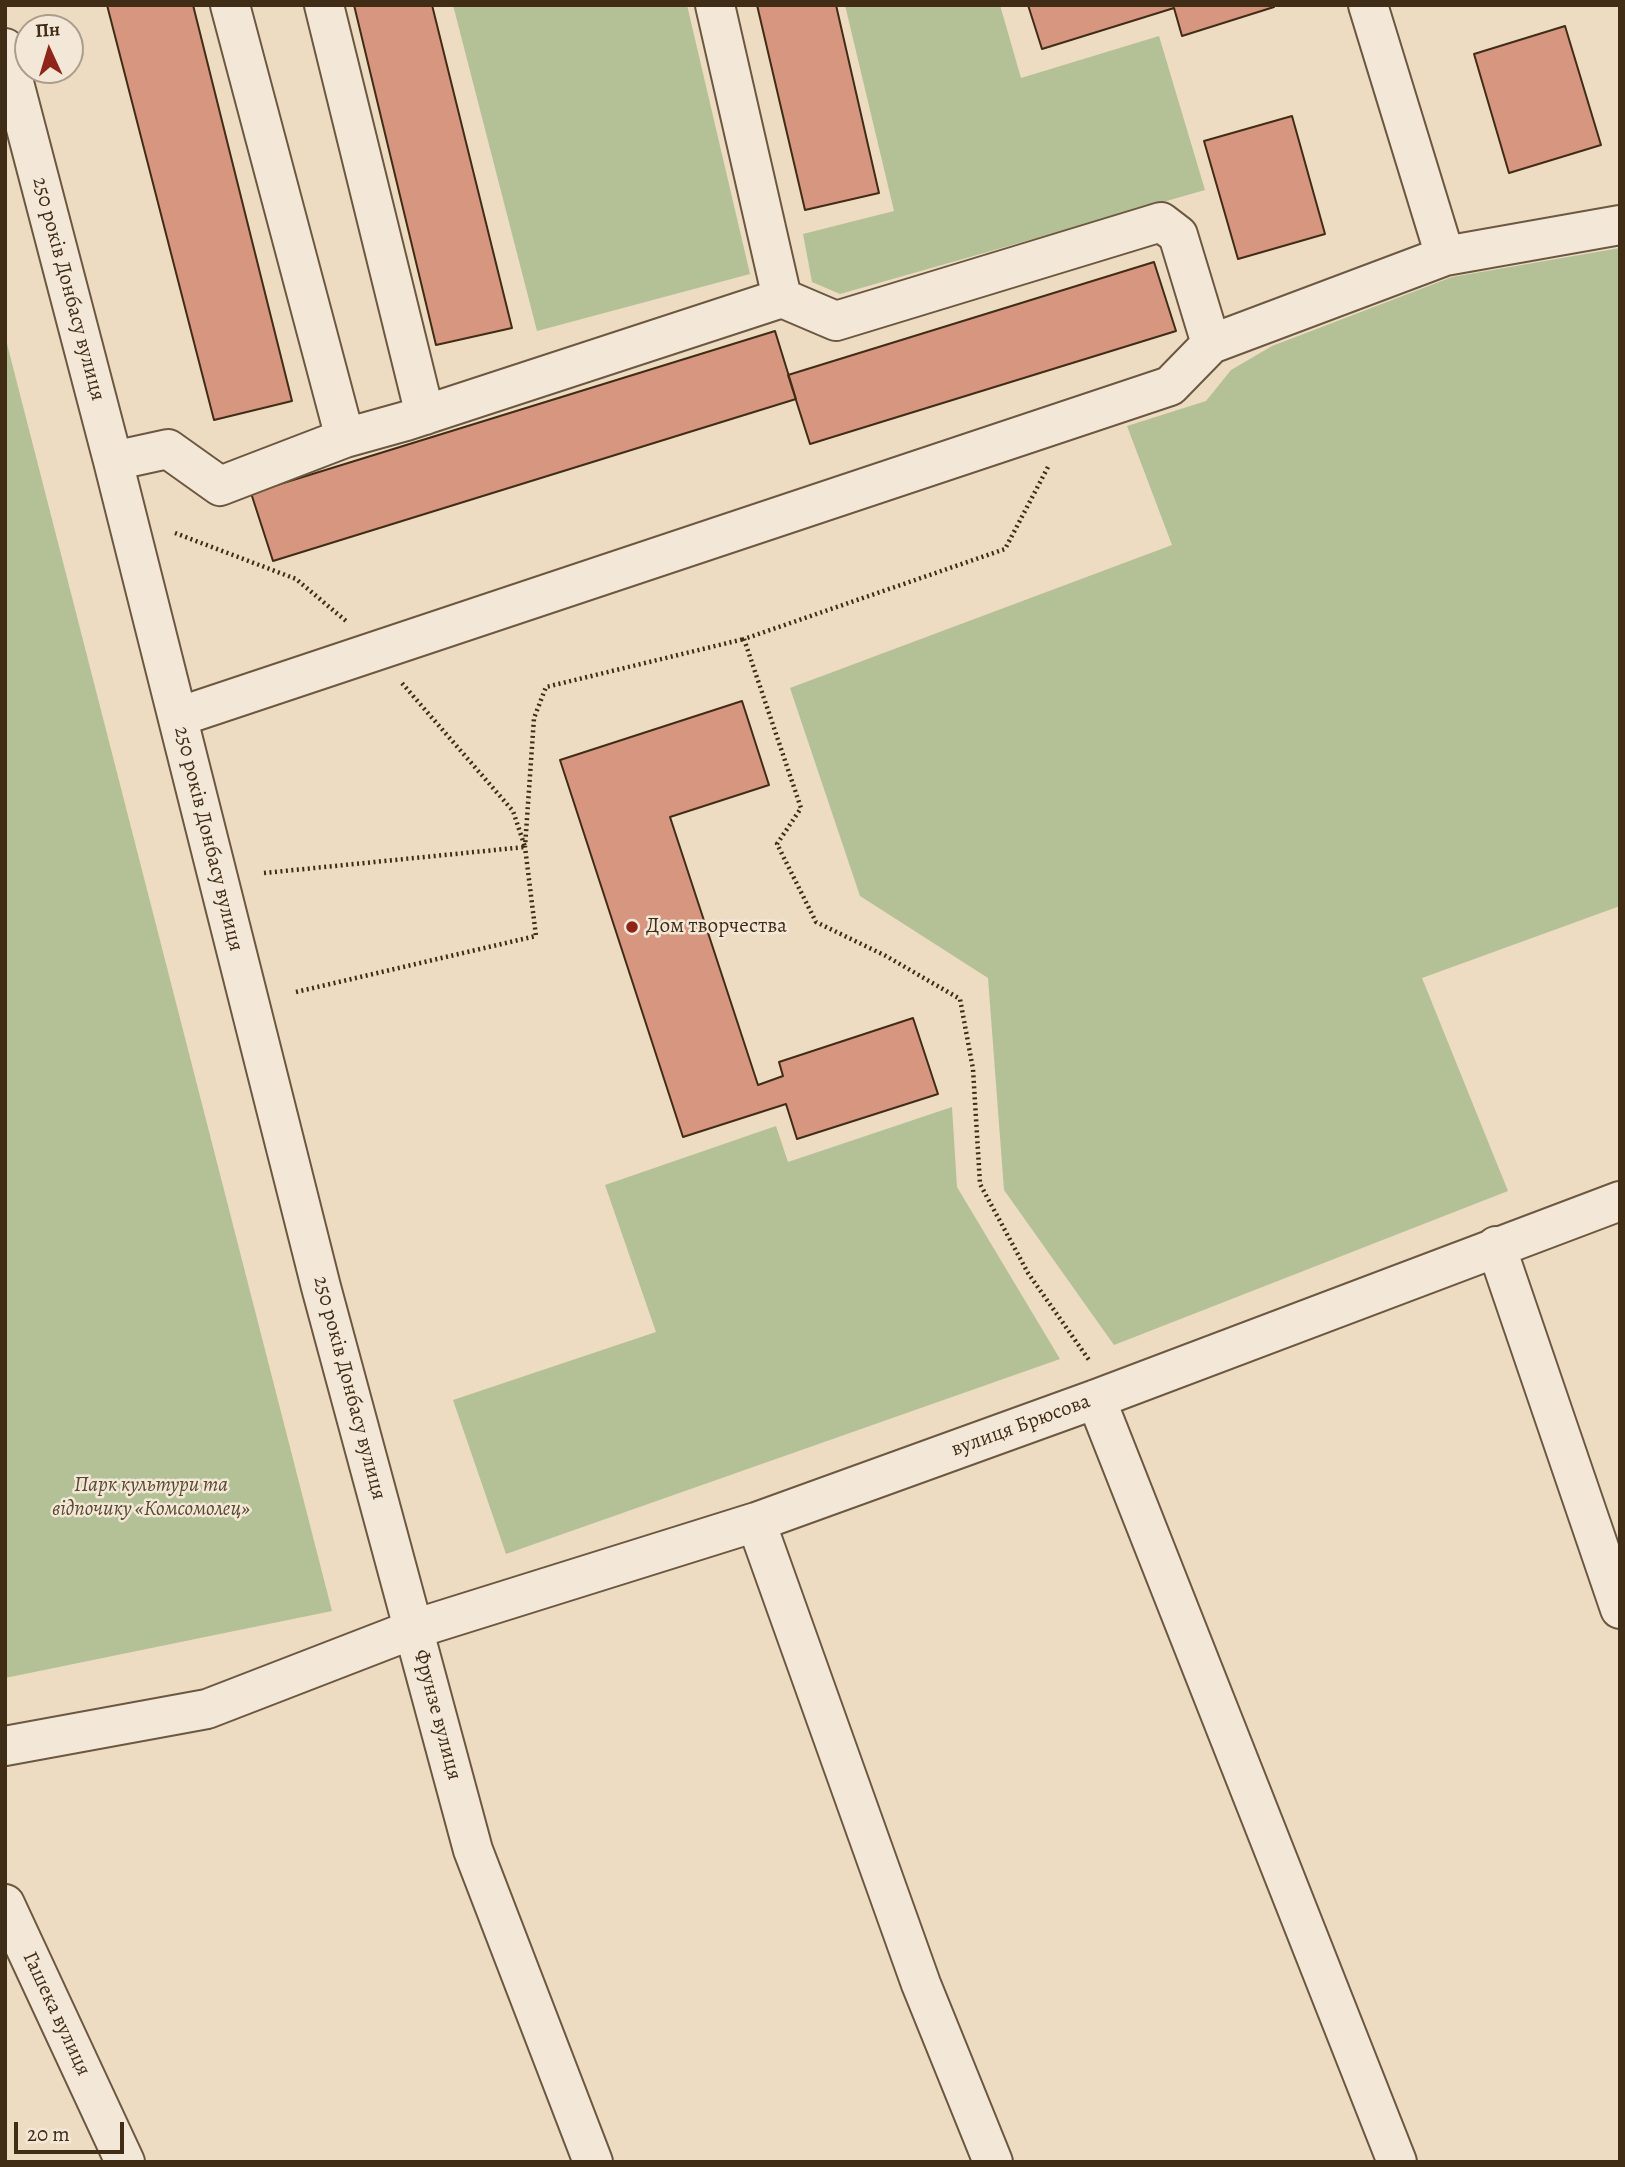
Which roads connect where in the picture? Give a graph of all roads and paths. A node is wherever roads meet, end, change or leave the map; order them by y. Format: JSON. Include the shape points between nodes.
{"nodes":[{"id":1,"x":230,"y":5,"type":"edge"},
{"id":2,"x":324,"y":5,"type":"edge"},
{"id":3,"x":715,"y":5,"type":"edge"},
{"id":4,"x":1368,"y":5,"type":"edge"},
{"id":5,"x":5,"y":48,"type":"edge"},
{"id":6,"x":1620,"y":225,"type":"edge"},
{"id":7,"x":1445,"y":256,"type":"junction"},
{"id":8,"x":782,"y":298,"type":"junction"},
{"id":9,"x":1211,"y":344,"type":"junction"},
{"id":10,"x":425,"y":415,"type":"junction"},
{"id":11,"x":1075,"y":417,"type":"junction"},
{"id":12,"x":345,"y":438,"type":"junction"},
{"id":13,"x":113,"y":461,"type":"junction"},
{"id":14,"x":175,"y":533,"type":"dead end"},
{"id":15,"x":744,"y":639,"type":"junction"},
{"id":16,"x":375,"y":651,"type":"junction"},
{"id":17,"x":178,"y":717,"type":"junction"},
{"id":18,"x":525,"y":847,"type":"junction"},
{"id":19,"x":264,"y":873,"type":"dead end"},
{"id":20,"x":296,"y":992,"type":"dead end"},
{"id":21,"x":1620,"y":1201,"type":"edge"},
{"id":22,"x":1496,"y":1246,"type":"junction"},
{"id":23,"x":1104,"y":1396,"type":"junction"},
{"id":24,"x":756,"y":1522,"type":"junction"},
{"id":25,"x":1620,"y":1609,"type":"edge"},
{"id":26,"x":414,"y":1629,"type":"junction"},
{"id":27,"x":5,"y":1746,"type":"edge"},
{"id":28,"x":5,"y":1904,"type":"edge"},
{"id":29,"x":125,"y":2162,"type":"edge"},
{"id":30,"x":593,"y":2162,"type":"edge"},
{"id":31,"x":993,"y":2162,"type":"edge"},
{"id":32,"x":1397,"y":2162,"type":"edge"}],
"edges":[{"from":1,"to":12,"type":"street"},
{"from":2,"to":10,"type":"street"},
{"from":3,"to":8,"type":"street"},
{"from":4,"to":7,"type":"street"},
{"from":5,"to":13,"type":"street","name":"250 років Донбасу вулиця"},
{"from":6,"to":7,"type":"street"},
{"from":7,"to":9,"type":"street"},
{"from":8,"to":9,"type":"street","via":[[836,321],[1161,222],[1178,235]]},
{"from":8,"to":10,"type":"street"},
{"from":9,"to":11,"type":"street","via":[[1170,386]]},
{"from":10,"to":12,"type":"street"},
{"from":11,"to":15,"type":"path","via":[[1005,549]]},
{"from":11,"to":16,"type":"street"},
{"from":12,"to":13,"type":"street","via":[[220,486],[168,450]]},
{"from":13,"to":17,"type":"street","name":"250 років Донбасу вулиця"},
{"from":14,"to":16,"type":"path","via":[[296,579],[354,627]]},
{"from":15,"to":18,"type":"path","via":[[546,687],[534,718]]},
{"from":15,"to":23,"type":"path","via":[[800,808],[778,844],[816,922],[960,999],[973,1069],[980,1184],[1028,1273]]},
{"from":16,"to":17,"type":"street"},
{"from":16,"to":18,"type":"path","via":[[513,811]]},
{"from":17,"to":26,"type":"street","name":"250 років Донбасу вулиця","via":[[321,1287]]},
{"from":18,"to":19,"type":"path"},
{"from":18,"to":20,"type":"path","via":[[536,936]]},
{"from":21,"to":22,"type":"street","name":"вулиця Брюсова"},
{"from":22,"to":23,"type":"street","name":"вулиця Брюсова"},
{"from":22,"to":25,"type":"street"},
{"from":23,"to":24,"type":"street","name":"вулиця Брюсова"},
{"from":23,"to":32,"type":"street"},
{"from":24,"to":26,"type":"street","name":"вулиця Брюсова"},
{"from":24,"to":31,"type":"street","via":[[916,1971]]},
{"from":26,"to":27,"type":"street","name":"Фрунзе вулиця","via":[[207,1709]]},
{"from":26,"to":30,"type":"street","name":"Фрунзе вулиця","via":[[473,1850]]},
{"from":28,"to":29,"type":"street","name":"Гашека вулиця"}]}
